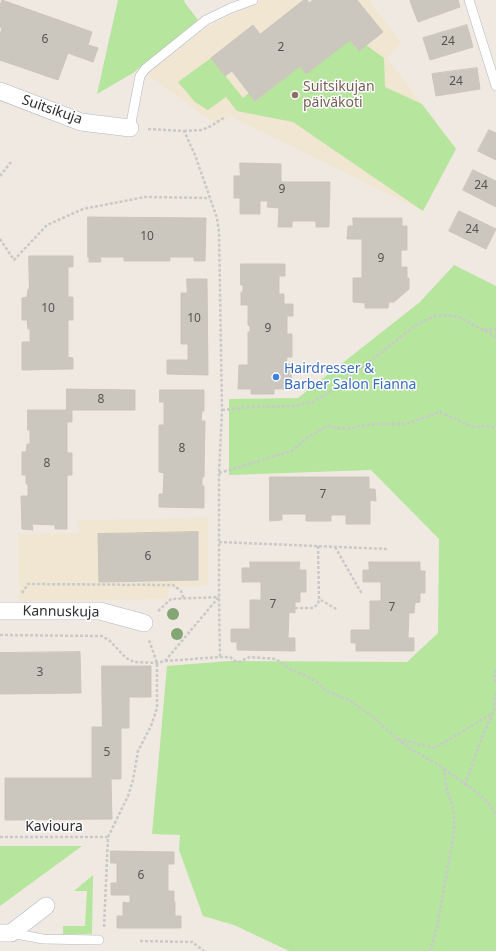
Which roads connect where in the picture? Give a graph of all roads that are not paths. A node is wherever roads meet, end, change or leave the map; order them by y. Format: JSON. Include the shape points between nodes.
{"nodes":[{"id":1,"x":253,"y":0,"type":"edge"},
{"id":2,"x":469,"y":0,"type":"edge"},
{"id":3,"x":496,"y":86,"type":"edge"},
{"id":4,"x":0,"y":91,"type":"edge"},
{"id":5,"x":130,"y":128,"type":"joint"},
{"id":6,"x":0,"y":611,"type":"edge"},
{"id":7,"x":144,"y":623,"type":"road end"},
{"id":8,"x":46,"y":906,"type":"dead end"},
{"id":9,"x":5,"y":933,"type":"edge"},
{"id":10,"x":99,"y":940,"type":"road end"}],
"edges":[{"from":1,"to":5,"type":"lane","via":[[206,20],[145,69],[140,76]]},
{"from":2,"to":3,"type":"lane"},
{"from":4,"to":5,"type":"street","name":"Suitsikuja","via":[[81,122]]},
{"from":6,"to":7,"type":"street","name":"Kannuskuja","via":[[100,612]]},
{"from":8,"to":9,"type":"street"},
{"from":9,"to":10,"type":"lane","via":[[43,939]]}]}
